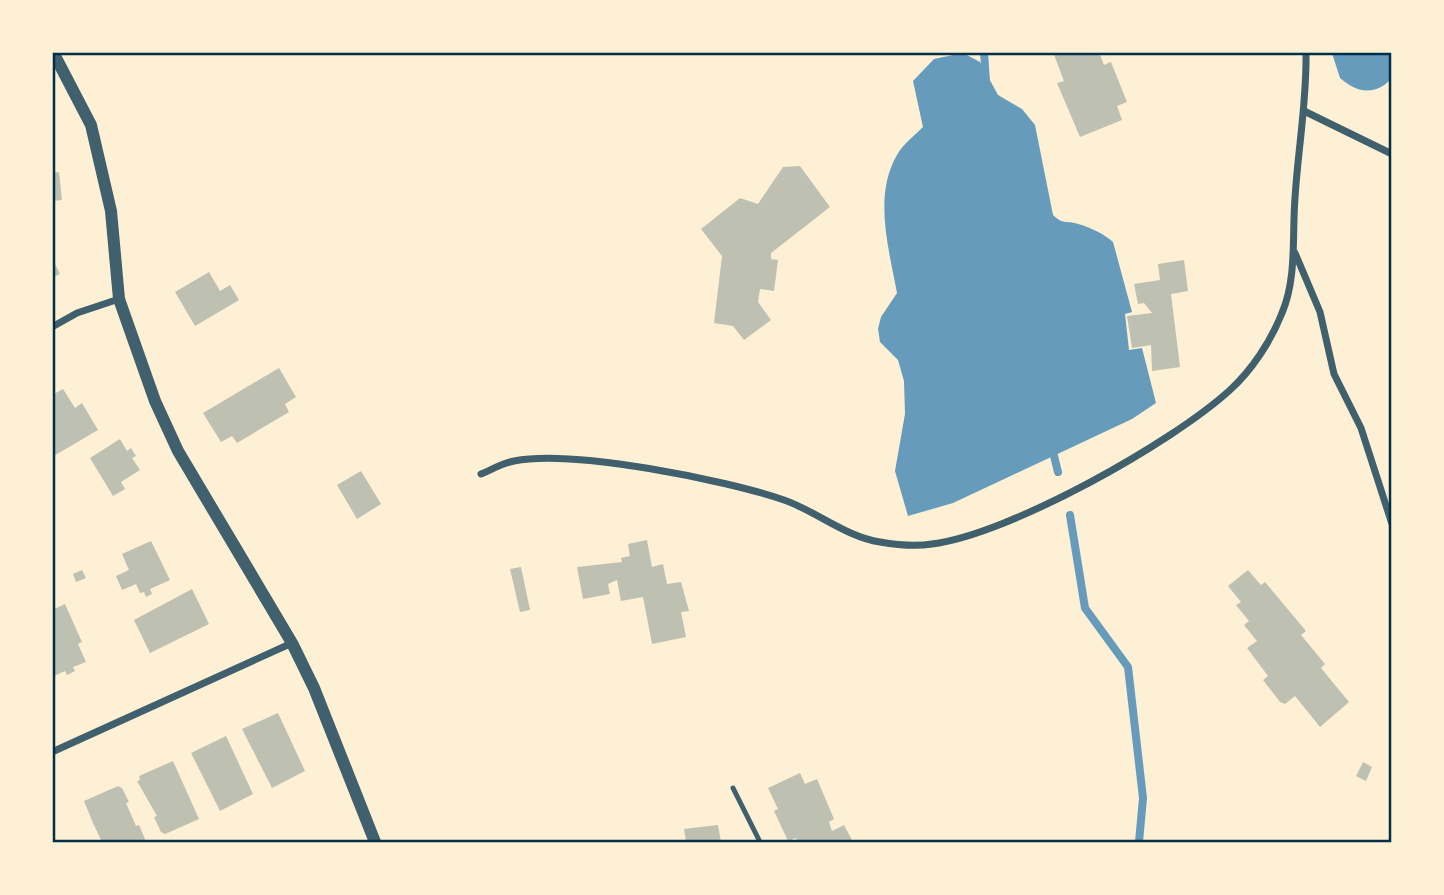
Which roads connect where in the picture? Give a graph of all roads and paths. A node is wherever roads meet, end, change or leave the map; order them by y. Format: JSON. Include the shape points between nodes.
{"nodes":[{"id":1,"x":53,"y":52,"type":"edge"},
{"id":2,"x":1306,"y":52,"type":"edge"},
{"id":3,"x":1304,"y":111,"type":"junction"},
{"id":4,"x":1391,"y":154,"type":"edge"},
{"id":5,"x":1294,"y":253,"type":"junction"},
{"id":6,"x":119,"y":299,"type":"junction"},
{"id":7,"x":52,"y":327,"type":"edge"},
{"id":8,"x":481,"y":474,"type":"dead end"},
{"id":9,"x":1391,"y":524,"type":"edge"},
{"id":10,"x":292,"y":643,"type":"junction"},
{"id":11,"x":52,"y":752,"type":"edge"},
{"id":12,"x":733,"y":788,"type":"dead end"},
{"id":13,"x":375,"y":842,"type":"edge"},
{"id":14,"x":760,"y":842,"type":"edge"}],
"edges":[{"from":1,"to":6,"type":"street","via":[[94,139],[111,211]]},
{"from":2,"to":3,"type":"street"},
{"from":3,"to":4,"type":"street"},
{"from":3,"to":5,"type":"street"},
{"from":5,"to":8,"type":"street","via":[[1283,312],[1258,359],[1199,417],[1113,470],[1023,515],[958,538],[922,545],[874,542],[786,501],[733,485],[628,467],[566,459],[514,461]]},
{"from":5,"to":9,"type":"street","via":[[1320,312],[1334,374],[1361,428]]},
{"from":6,"to":7,"type":"street"},
{"from":6,"to":10,"type":"street","via":[[178,451]]},
{"from":10,"to":11,"type":"street"},
{"from":10,"to":13,"type":"street"},
{"from":12,"to":14,"type":"lane"}]}
